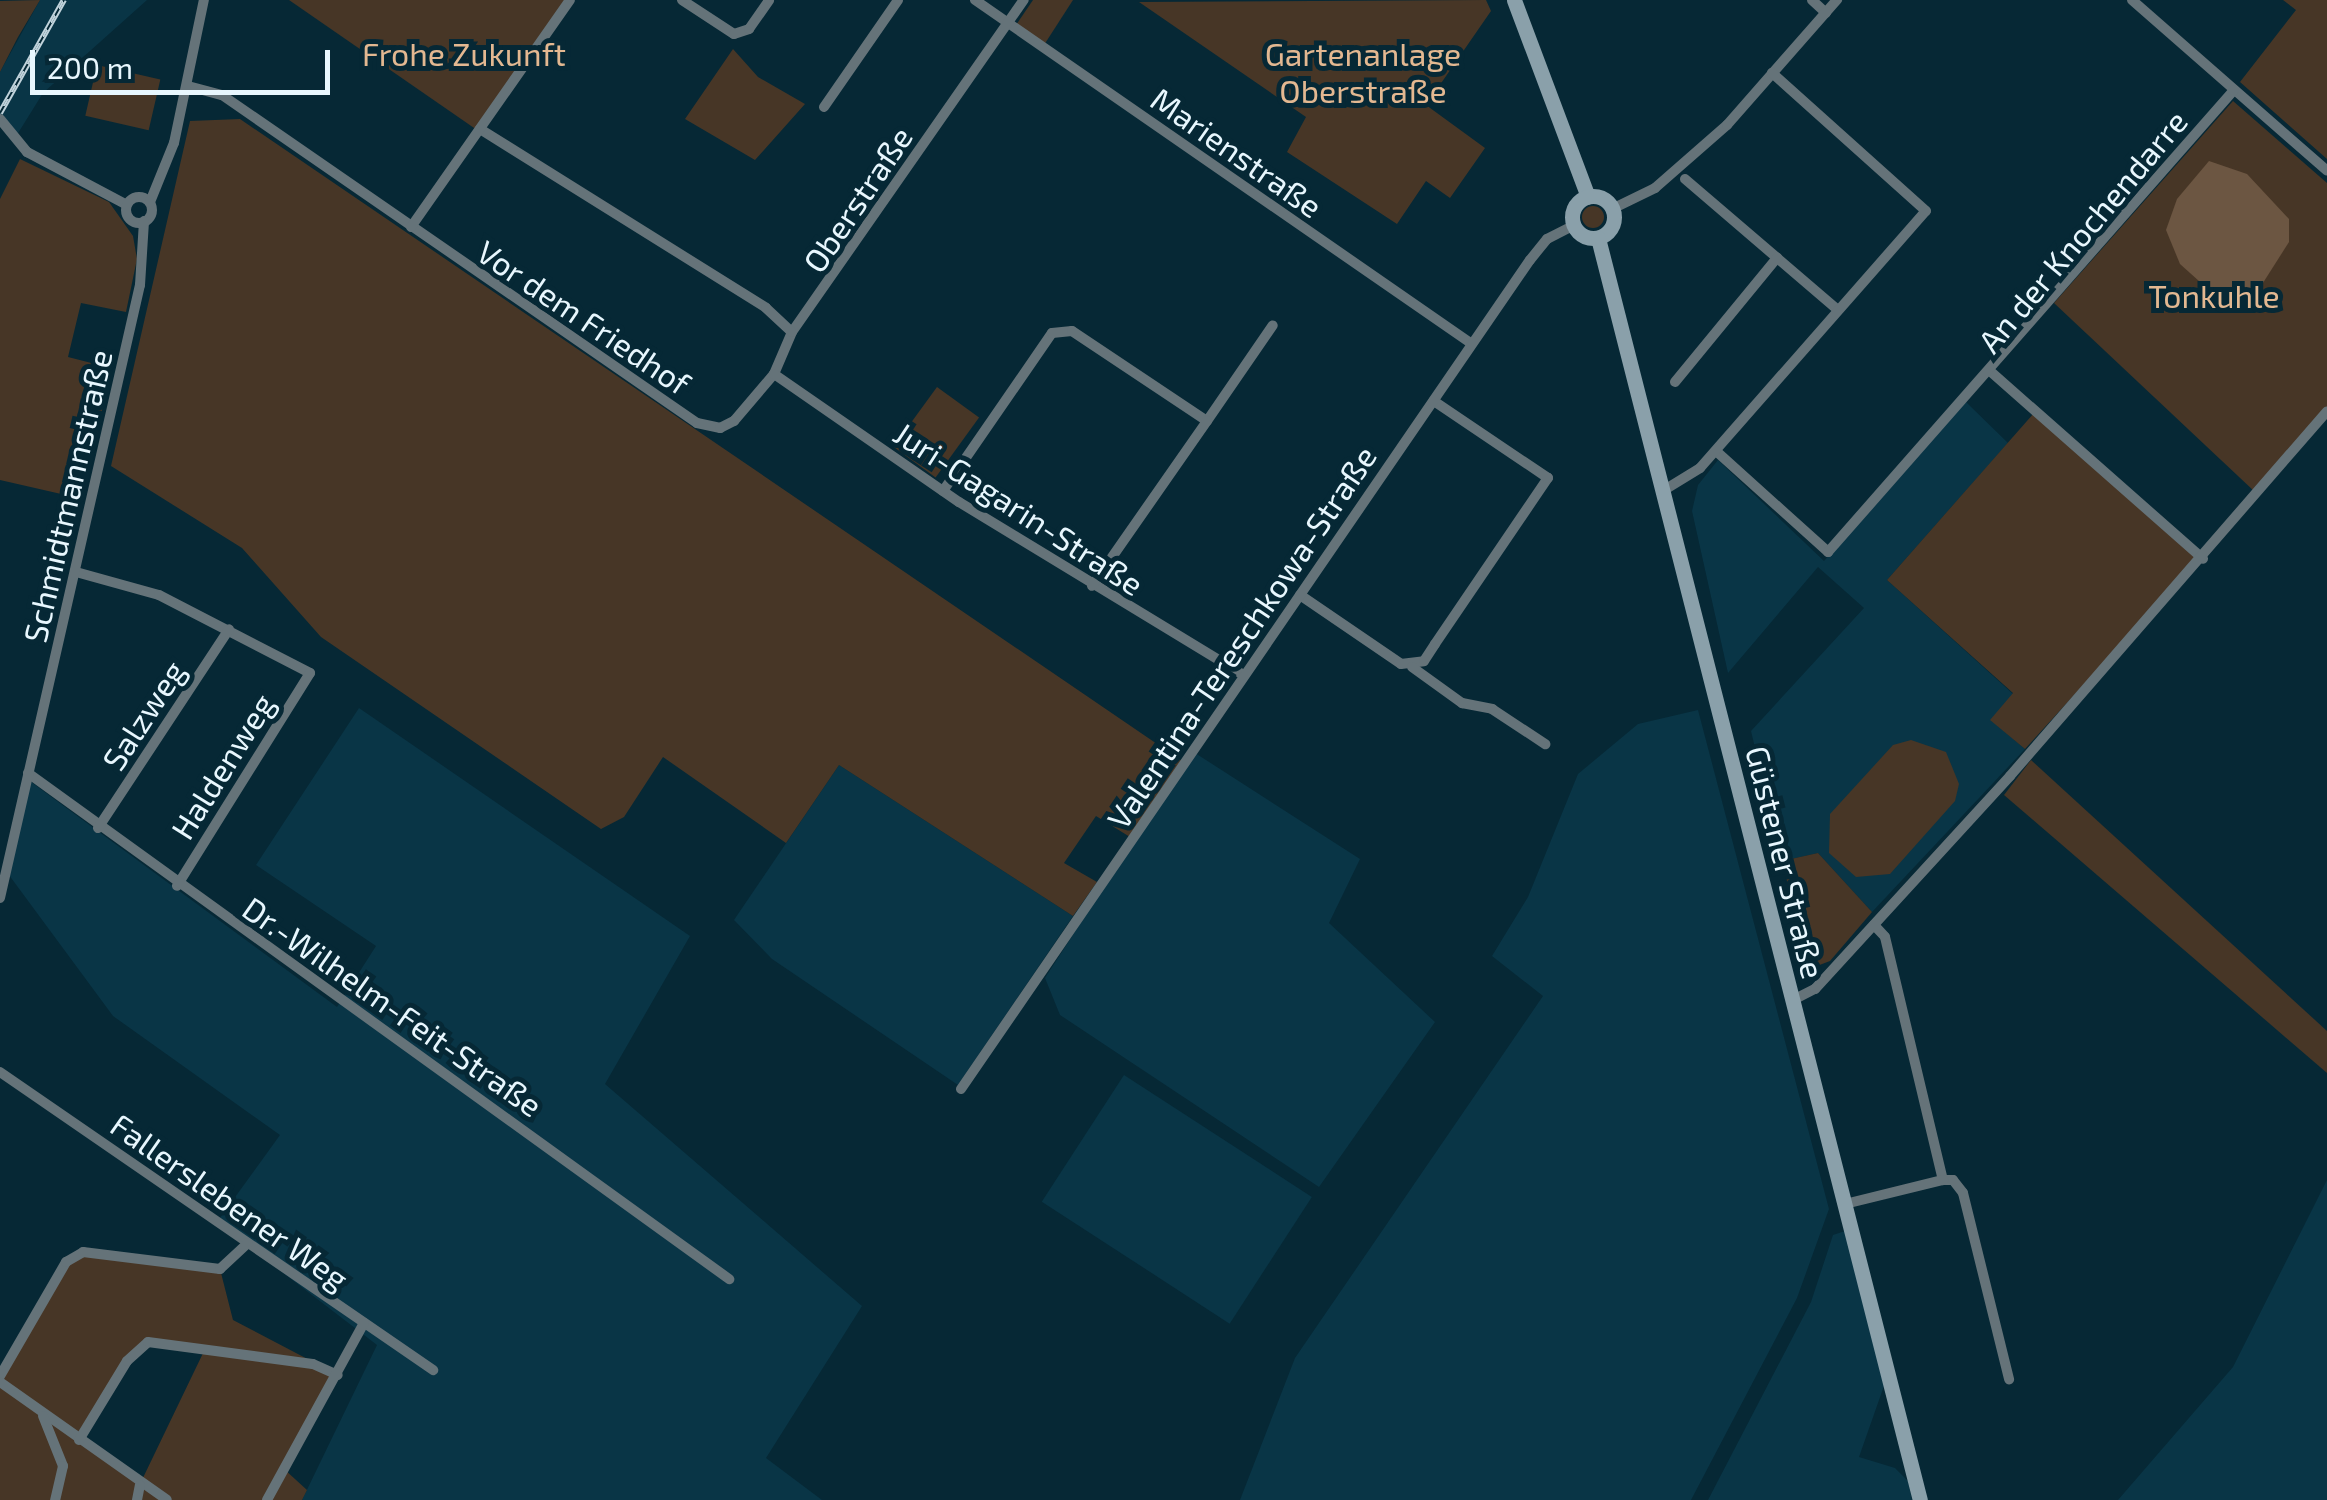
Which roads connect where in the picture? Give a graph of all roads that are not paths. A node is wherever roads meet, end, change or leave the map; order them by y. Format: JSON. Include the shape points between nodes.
{"nodes":[{"id":1,"x":204,"y":0,"type":"edge"},
{"id":2,"x":570,"y":0,"type":"edge"},
{"id":3,"x":682,"y":0,"type":"edge"},
{"id":4,"x":769,"y":0,"type":"edge"},
{"id":5,"x":898,"y":0,"type":"edge"},
{"id":6,"x":975,"y":0,"type":"edge"},
{"id":7,"x":1024,"y":0,"type":"edge"},
{"id":8,"x":1514,"y":0,"type":"edge"},
{"id":9,"x":1812,"y":0,"type":"edge"},
{"id":10,"x":1837,"y":0,"type":"edge"},
{"id":11,"x":2132,"y":0,"type":"edge"},
{"id":12,"x":1826,"y":12,"type":"junction"},
{"id":13,"x":1008,"y":23,"type":"junction"},
{"id":14,"x":1772,"y":74,"type":"junction"},
{"id":15,"x":188,"y":86,"type":"junction"},
{"id":16,"x":2234,"y":90,"type":"junction"},
{"id":17,"x":824,"y":107,"type":"dead end"},
{"id":18,"x":0,"y":119,"type":"edge"},
{"id":19,"x":480,"y":129,"type":"junction"},
{"id":20,"x":2327,"y":171,"type":"edge"},
{"id":21,"x":1684,"y":178,"type":"dead end"},
{"id":22,"x":1588,"y":197,"type":"junction"},
{"id":23,"x":150,"y":202,"type":"junction"},
{"id":24,"x":128,"y":204,"type":"junction"},
{"id":25,"x":1612,"y":210,"type":"junction"},
{"id":26,"x":144,"y":222,"type":"junction"},
{"id":27,"x":1574,"y":225,"type":"junction"},
{"id":28,"x":412,"y":228,"type":"junction"},
{"id":29,"x":1598,"y":238,"type":"junction"},
{"id":30,"x":1777,"y":258,"type":"junction"},
{"id":31,"x":1838,"y":310,"type":"junction"},
{"id":32,"x":1273,"y":325,"type":"dead end"},
{"id":33,"x":792,"y":332,"type":"junction"},
{"id":34,"x":1472,"y":344,"type":"junction"},
{"id":35,"x":1990,"y":371,"type":"junction"},
{"id":36,"x":774,"y":374,"type":"junction"},
{"id":37,"x":1675,"y":382,"type":"dead end"},
{"id":38,"x":1434,"y":401,"type":"junction"},
{"id":39,"x":2327,"y":411,"type":"edge"},
{"id":40,"x":1207,"y":420,"type":"junction"},
{"id":41,"x":734,"y":421,"type":"joint"},
{"id":42,"x":1716,"y":450,"type":"junction"},
{"id":43,"x":943,"y":491,"type":"junction"},
{"id":44,"x":1661,"y":492,"type":"junction"},
{"id":45,"x":2203,"y":559,"type":"junction"},
{"id":46,"x":76,"y":572,"type":"junction"},
{"id":47,"x":1092,"y":586,"type":"junction"},
{"id":48,"x":1300,"y":595,"type":"junction"},
{"id":49,"x":229,"y":629,"type":"junction"},
{"id":50,"x":1412,"y":667,"type":"junction"},
{"id":51,"x":1244,"y":675,"type":"junction"},
{"id":52,"x":1545,"y":744,"type":"dead end"},
{"id":53,"x":28,"y":773,"type":"junction"},
{"id":54,"x":98,"y":828,"type":"junction"},
{"id":55,"x":177,"y":886,"type":"junction"},
{"id":56,"x":0,"y":898,"type":"edge"},
{"id":57,"x":1874,"y":925,"type":"junction"},
{"id":58,"x":1792,"y":1000,"type":"junction"},
{"id":59,"x":0,"y":1072,"type":"edge"},
{"id":60,"x":961,"y":1089,"type":"dead end"},
{"id":61,"x":1943,"y":1180,"type":"junction"},
{"id":62,"x":1845,"y":1204,"type":"junction"},
{"id":63,"x":248,"y":1243,"type":"junction"},
{"id":64,"x":729,"y":1279,"type":"dead end"},
{"id":65,"x":364,"y":1324,"type":"junction"},
{"id":66,"x":433,"y":1370,"type":"dead end"},
{"id":67,"x":338,"y":1375,"type":"junction"},
{"id":68,"x":2009,"y":1379,"type":"dead end"},
{"id":69,"x":0,"y":1380,"type":"edge"},
{"id":70,"x":40,"y":1412,"type":"junction"},
{"id":71,"x":80,"y":1440,"type":"junction"},
{"id":72,"x":140,"y":1485,"type":"junction"},
{"id":73,"x":55,"y":1500,"type":"edge"},
{"id":74,"x":136,"y":1500,"type":"edge"},
{"id":75,"x":167,"y":1500,"type":"edge"},
{"id":76,"x":267,"y":1500,"type":"edge"},
{"id":77,"x":1920,"y":1500,"type":"edge"}],
"edges":[{"from":1,"to":15,"type":"street"},
{"from":2,"to":19,"type":"street"},
{"from":3,"to":4,"type":"street","via":[[734,34],[749,29]]},
{"from":5,"to":17,"type":"street"},
{"from":6,"to":13,"type":"street","name":"Marienstraße"},
{"from":7,"to":13,"type":"street","name":"Oberstraße"},
{"from":8,"to":22,"type":"main road"},
{"from":9,"to":12,"type":"street"},
{"from":10,"to":12,"type":"street"},
{"from":11,"to":16,"type":"street"},
{"from":12,"to":14,"type":"street"},
{"from":13,"to":33,"type":"street","name":"Oberstraße"},
{"from":13,"to":34,"type":"street","name":"Marienstraße"},
{"from":14,"to":25,"type":"street","via":[[1660,184]]},
{"from":14,"to":31,"type":"street","via":[[1926,212]]},
{"from":15,"to":23,"type":"street","via":[[165,174]]},
{"from":15,"to":28,"type":"street","name":"Vor dem Friedhof","via":[[222,94]]},
{"from":16,"to":20,"type":"street"},
{"from":16,"to":35,"type":"street","name":"An der Knochendarre"},
{"from":18,"to":24,"type":"street","via":[[27,152]]},
{"from":19,"to":28,"type":"street"},
{"from":19,"to":33,"type":"street","via":[[766,308]]},
{"from":21,"to":30,"type":"street"},
{"from":22,"to":25,"type":"main road","via":[[1602,198]]},
{"from":22,"to":27,"type":"main road","via":[[1574,208]]},
{"from":23,"to":24,"type":"street","via":[[140,197]]},
{"from":23,"to":26,"type":"street","name":"Schmidtmannstraße"},
{"from":24,"to":26,"type":"street","via":[[129,217]]},
{"from":25,"to":29,"type":"main road","via":[[1612,227]]},
{"from":26,"to":46,"type":"street","name":"Schmidtmannstraße","via":[[147,255]]},
{"from":27,"to":29,"type":"main road"},
{"from":27,"to":34,"type":"street","name":"Valentina-Tereschkowa-Straße","via":[[1539,248]]},
{"from":28,"to":41,"type":"street","name":"Vor dem Friedhof","via":[[698,423],[713,428]]},
{"from":29,"to":44,"type":"main road","name":"Güstener Straße"},
{"from":30,"to":31,"type":"street"},
{"from":30,"to":37,"type":"street"},
{"from":31,"to":42,"type":"street"},
{"from":32,"to":40,"type":"street"},
{"from":33,"to":36,"type":"street","name":"Oberstraße"},
{"from":34,"to":38,"type":"street","name":"Valentina-Tereschkowa-Straße"},
{"from":35,"to":42,"type":"street","via":[[1828,552]]},
{"from":35,"to":45,"type":"street","name":"An der Knochendarre"},
{"from":36,"to":41,"type":"street","name":"Oberstraße"},
{"from":36,"to":43,"type":"street","name":"Juri-Gagarin-Straße"},
{"from":38,"to":48,"type":"street","name":"Valentina-Tereschkowa-Straße"},
{"from":38,"to":50,"type":"street","via":[[1548,478],[1424,661]]},
{"from":39,"to":45,"type":"street"},
{"from":40,"to":43,"type":"street","via":[[1072,330],[1052,333]]},
{"from":40,"to":47,"type":"street"},
{"from":42,"to":44,"type":"street","via":[[1687,480]]},
{"from":43,"to":47,"type":"street","name":"Juri-Gagarin-Straße"},
{"from":44,"to":58,"type":"main road","name":"Güstener Straße"},
{"from":45,"to":57,"type":"street"},
{"from":46,"to":49,"type":"street","via":[[159,595]]},
{"from":46,"to":53,"type":"street","name":"Schmidtmannstraße"},
{"from":47,"to":51,"type":"street","name":"Juri-Gagarin-Straße"},
{"from":48,"to":50,"type":"street"},
{"from":48,"to":51,"type":"street","name":"Valentina-Tereschkowa-Straße"},
{"from":49,"to":54,"type":"street","name":"Salzweg"},
{"from":49,"to":55,"type":"street","name":"Haldenweg","via":[[310,673]]},
{"from":50,"to":52,"type":"street","via":[[1462,703],[1492,709]]},
{"from":51,"to":60,"type":"street","name":"Valentina-Tereschkowa-Straße"},
{"from":53,"to":54,"type":"street","name":"Dr.-Wilhelm-Feit-Straße"},
{"from":53,"to":56,"type":"street","name":"Schmidtmannstraße"},
{"from":54,"to":55,"type":"street","name":"Dr.-Wilhelm-Feit-Straße"},
{"from":55,"to":64,"type":"street","name":"Dr.-Wilhelm-Feit-Straße"},
{"from":57,"to":58,"type":"street","via":[[1811,992]]},
{"from":57,"to":61,"type":"street","via":[[1886,936]]},
{"from":58,"to":62,"type":"main road","name":"Güstener Straße"},
{"from":59,"to":63,"type":"street","name":"Fallerslebener Weg"},
{"from":61,"to":62,"type":"street"},
{"from":61,"to":68,"type":"street","via":[[1964,1192]]},
{"from":62,"to":77,"type":"main road","name":"Güstener Straße"},
{"from":63,"to":65,"type":"street","name":"Fallerslebener Weg"},
{"from":63,"to":69,"type":"street","via":[[220,1269],[83,1252],[66,1262]]},
{"from":65,"to":66,"type":"street","name":"Fallerslebener Weg"},
{"from":65,"to":67,"type":"street"},
{"from":67,"to":71,"type":"street","via":[[313,1364],[148,1342],[126,1361]]},
{"from":67,"to":76,"type":"street"},
{"from":69,"to":70,"type":"street"},
{"from":70,"to":71,"type":"street"},
{"from":70,"to":73,"type":"street","via":[[62,1466]]},
{"from":71,"to":72,"type":"street"},
{"from":72,"to":74,"type":"street"},
{"from":72,"to":75,"type":"street"}]}
